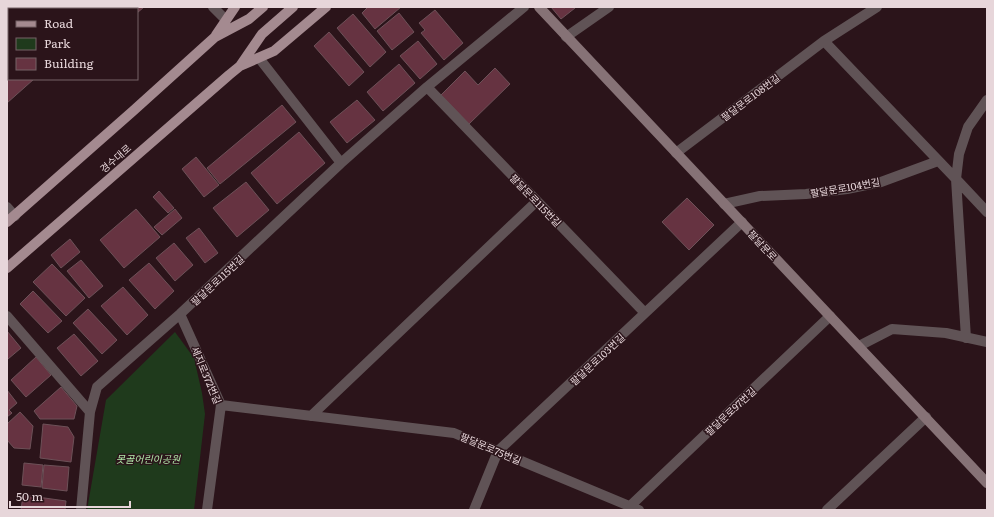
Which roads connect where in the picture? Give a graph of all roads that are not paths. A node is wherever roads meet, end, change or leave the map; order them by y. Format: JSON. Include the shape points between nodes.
{"nodes":[{"id":1,"x":213,"y":7,"type":"edge"},
{"id":2,"x":235,"y":7,"type":"edge"},
{"id":3,"x":263,"y":7,"type":"edge"},
{"id":4,"x":293,"y":7,"type":"edge"},
{"id":5,"x":326,"y":7,"type":"edge"},
{"id":6,"x":524,"y":7,"type":"edge"},
{"id":7,"x":539,"y":7,"type":"edge"},
{"id":8,"x":609,"y":7,"type":"edge"},
{"id":9,"x":877,"y":7,"type":"edge"},
{"id":10,"x":226,"y":20,"type":"junction"},
{"id":11,"x":215,"y":37,"type":"junction"},
{"id":12,"x":566,"y":37,"type":"junction"},
{"id":13,"x":824,"y":41,"type":"junction"},
{"id":14,"x":259,"y":58,"type":"junction"},
{"id":15,"x":240,"y":66,"type":"junction"},
{"id":16,"x":427,"y":87,"type":"junction"},
{"id":17,"x":987,"y":100,"type":"edge"},
{"id":18,"x":676,"y":153,"type":"junction"},
{"id":19,"x":938,"y":161,"type":"junction"},
{"id":20,"x":342,"y":163,"type":"junction"},
{"id":21,"x":956,"y":179,"type":"junction"},
{"id":22,"x":537,"y":201,"type":"junction"},
{"id":23,"x":724,"y":204,"type":"junction"},
{"id":24,"x":7,"y":208,"type":"edge"},
{"id":25,"x":986,"y":209,"type":"edge"},
{"id":26,"x":11,"y":219,"type":"edge"},
{"id":27,"x":742,"y":222,"type":"junction"},
{"id":28,"x":7,"y":268,"type":"edge"},
{"id":29,"x":645,"y":313,"type":"junction"},
{"id":30,"x":180,"y":314,"type":"junction"},
{"id":31,"x":7,"y":316,"type":"edge"},
{"id":32,"x":830,"y":316,"type":"junction"},
{"id":33,"x":966,"y":338,"type":"junction"},
{"id":34,"x":987,"y":342,"type":"edge"},
{"id":35,"x":859,"y":346,"type":"junction"},
{"id":36,"x":221,"y":405,"type":"junction"},
{"id":37,"x":90,"y":412,"type":"junction"},
{"id":38,"x":310,"y":416,"type":"junction"},
{"id":39,"x":926,"y":417,"type":"junction"},
{"id":40,"x":498,"y":451,"type":"junction"},
{"id":41,"x":987,"y":483,"type":"edge"},
{"id":42,"x":634,"y":508,"type":"edge"},
{"id":43,"x":80,"y":510,"type":"edge"},
{"id":44,"x":207,"y":510,"type":"edge"},
{"id":45,"x":474,"y":510,"type":"edge"},
{"id":46,"x":827,"y":510,"type":"edge"}],
"edges":[{"from":1,"to":10,"type":"street"},
{"from":2,"to":10,"type":"main road"},
{"from":3,"to":11,"type":"main road","via":[[249,19]]},
{"from":4,"to":15,"type":"main road","name":"경수대로","via":[[262,34]]},
{"from":5,"to":14,"type":"main road","name":"경수대로","via":[[274,51]]},
{"from":6,"to":16,"type":"street","name":"팔달문로115번길"},
{"from":7,"to":12,"type":"street","name":"팔달문로"},
{"from":8,"to":12,"type":"street"},
{"from":9,"to":13,"type":"street","name":"팔달문로108번길"},
{"from":10,"to":11,"type":"main road"},
{"from":11,"to":26,"type":"main road"},
{"from":12,"to":18,"type":"street","name":"팔달문로"},
{"from":13,"to":18,"type":"street","name":"팔달문로108번길"},
{"from":13,"to":19,"type":"street"},
{"from":14,"to":15,"type":"main road","name":"경수대로"},
{"from":14,"to":20,"type":"street"},
{"from":15,"to":28,"type":"main road","name":"경수대로"},
{"from":16,"to":20,"type":"street","name":"팔달문로115번길"},
{"from":16,"to":22,"type":"street","name":"팔달문로115번길"},
{"from":17,"to":21,"type":"street","via":[[968,127],[959,154]]},
{"from":18,"to":23,"type":"street","name":"팔달문로"},
{"from":19,"to":21,"type":"street"},
{"from":19,"to":23,"type":"street","name":"팔달문로104번길","via":[[874,183],[806,194],[760,196]]},
{"from":20,"to":30,"type":"street","name":"팔달문로115번길"},
{"from":21,"to":25,"type":"street"},
{"from":21,"to":33,"type":"street"},
{"from":22,"to":29,"type":"street","name":"팔달문로115번길"},
{"from":22,"to":38,"type":"street"},
{"from":23,"to":27,"type":"street","name":"팔달문로"},
{"from":24,"to":26,"type":"street"},
{"from":27,"to":29,"type":"street","name":"팔달문로103번길"},
{"from":27,"to":32,"type":"street","name":"팔달문로"},
{"from":29,"to":40,"type":"street","name":"팔달문로103번길"},
{"from":30,"to":36,"type":"street","name":"세지로372번길"},
{"from":30,"to":37,"type":"street","name":"팔달문로115번길","via":[[97,387]]},
{"from":31,"to":37,"type":"street"},
{"from":32,"to":35,"type":"street","name":"팔달문로"},
{"from":32,"to":42,"type":"street","name":"팔달문로97번길"},
{"from":33,"to":34,"type":"street"},
{"from":33,"to":35,"type":"street","via":[[892,329]]},
{"from":35,"to":39,"type":"street","name":"팔달문로"},
{"from":36,"to":38,"type":"street","name":"팔달문로75번길"},
{"from":36,"to":44,"type":"street","name":"세지로372번길"},
{"from":37,"to":43,"type":"street","name":"팔달문로115번길"},
{"from":38,"to":40,"type":"street","name":"팔달문로75번길","via":[[454,433]]},
{"from":39,"to":41,"type":"street","name":"팔달문로"},
{"from":39,"to":46,"type":"street"},
{"from":40,"to":42,"type":"street","name":"팔달문로75번길"},
{"from":40,"to":45,"type":"street","name":"팔달문로103번길"}]}
